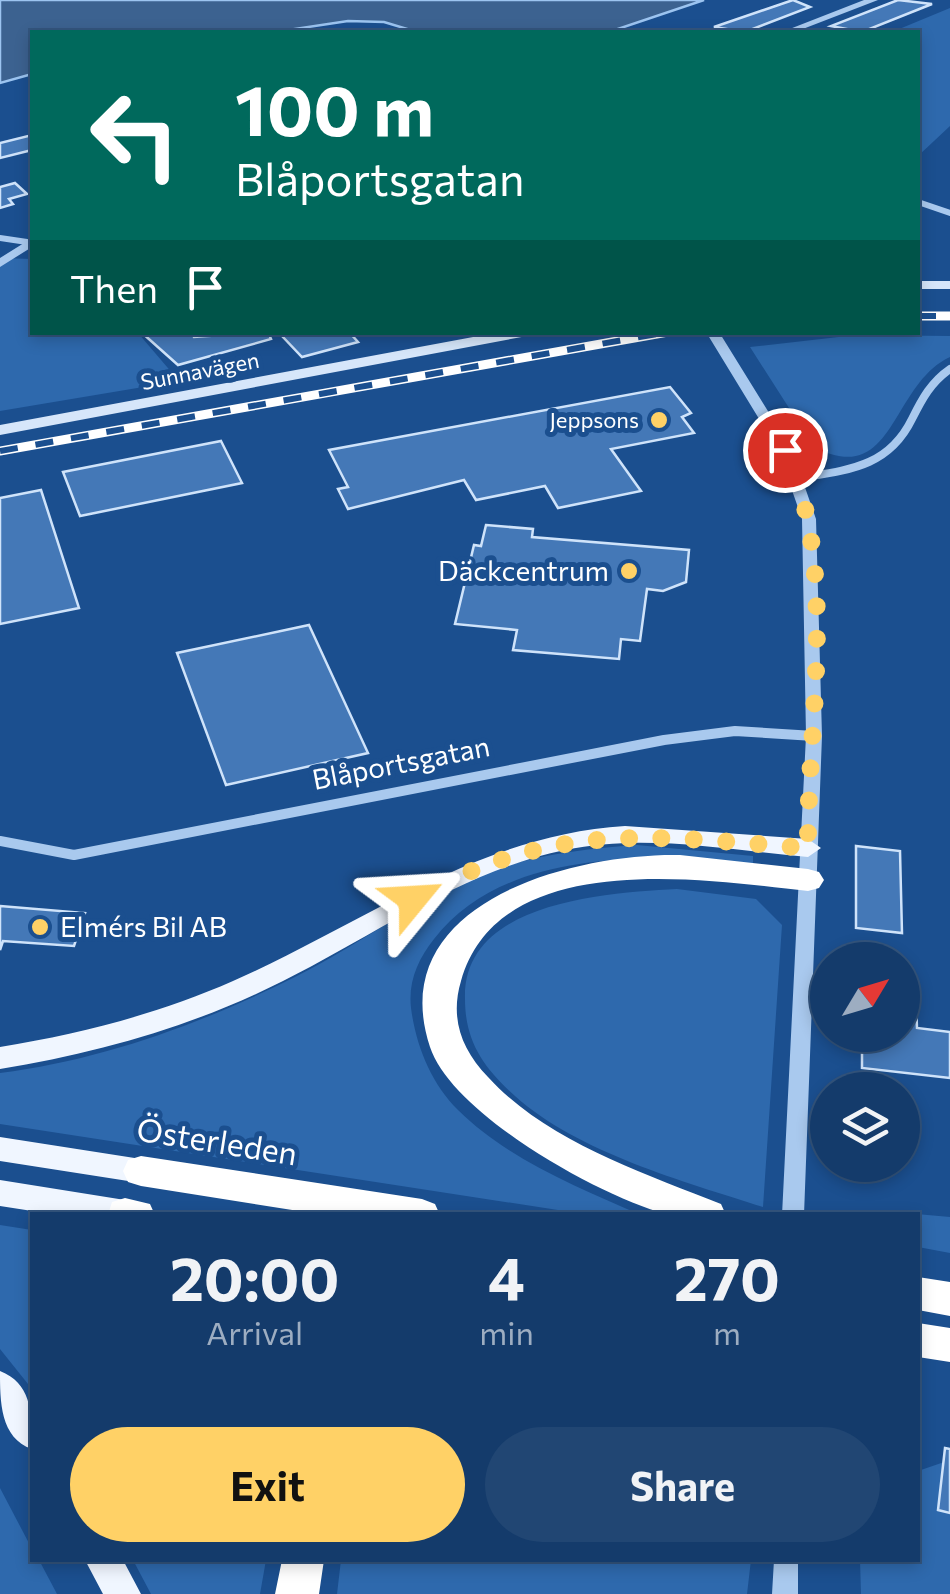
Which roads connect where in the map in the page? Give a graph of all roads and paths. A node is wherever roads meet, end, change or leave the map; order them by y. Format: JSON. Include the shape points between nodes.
{"nodes":[{"id":1,"x":873,"y":0,"type":"edge"},
{"id":2,"x":792,"y":30,"type":"edge"},
{"id":3,"x":920,"y":203,"type":"edge"},
{"id":4,"x":950,"y":213,"type":"edge"},
{"id":5,"x":0,"y":238,"type":"edge"},
{"id":6,"x":30,"y":242,"type":"edge"},
{"id":7,"x":0,"y":263,"type":"edge"},
{"id":8,"x":920,"y":285,"type":"edge"},
{"id":9,"x":950,"y":285,"type":"edge"},
{"id":10,"x":511,"y":335,"type":"edge"},
{"id":11,"x":714,"y":335,"type":"edge"},
{"id":12,"x":950,"y":369,"type":"edge"},
{"id":13,"x":0,"y":430,"type":"edge"},
{"id":14,"x":798,"y":478,"type":"junction"},
{"id":15,"x":814,"y":736,"type":"junction"},
{"id":16,"x":0,"y":842,"type":"edge"},
{"id":17,"x":808,"y":864,"type":"junction"},
{"id":18,"x":0,"y":1058,"type":"edge"},
{"id":19,"x":0,"y":1149,"type":"edge"},
{"id":20,"x":141,"y":1171,"type":"joint"},
{"id":21,"x":0,"y":1193,"type":"edge"},
{"id":22,"x":119,"y":1212,"type":"edge"},
{"id":23,"x":403,"y":1212,"type":"edge"},
{"id":24,"x":701,"y":1212,"type":"edge"},
{"id":25,"x":793,"y":1212,"type":"edge"},
{"id":26,"x":0,"y":1386,"type":"edge"},
{"id":27,"x":30,"y":1431,"type":"edge"},
{"id":28,"x":105,"y":1562,"type":"edge"},
{"id":29,"x":303,"y":1562,"type":"edge"},
{"id":30,"x":786,"y":1562,"type":"edge"},
{"id":31,"x":123,"y":1594,"type":"edge"},
{"id":32,"x":297,"y":1594,"type":"edge"},
{"id":33,"x":785,"y":1594,"type":"edge"}],
"edges":[{"from":1,"to":2,"type":"street"},
{"from":3,"to":4,"type":"street"},
{"from":5,"to":6,"type":"street"},
{"from":6,"to":7,"type":"street"},
{"from":8,"to":9,"type":"main road"},
{"from":10,"to":13,"type":"main road","name":"Sunnavägen"},
{"from":11,"to":14,"type":"street"},
{"from":12,"to":14,"type":"street","via":[[919,397],[892,451]]},
{"from":14,"to":15,"type":"street","via":[[813,564]]},
{"from":15,"to":16,"type":"street","name":"Blåportsgatan","via":[[735,731],[664,740],[74,856]]},
{"from":15,"to":17,"type":"street"},
{"from":17,"to":18,"type":"main road","via":[[610,837],[529,850],[440,884],[218,998],[94,1040]]},
{"from":17,"to":24,"type":"highway","via":[[606,870],[560,881],[486,916],[443,974],[438,1013],[450,1059],[490,1104],[599,1168]]},
{"from":17,"to":25,"type":"street"},
{"from":19,"to":20,"type":"main road","name":"Österleden"},
{"from":20,"to":23,"type":"highway","name":"Österleden"},
{"from":21,"to":22,"type":"main road"},
{"from":26,"to":27,"type":"main road"},
{"from":28,"to":31,"type":"main road"},
{"from":29,"to":32,"type":"highway"},
{"from":30,"to":33,"type":"street"}]}
